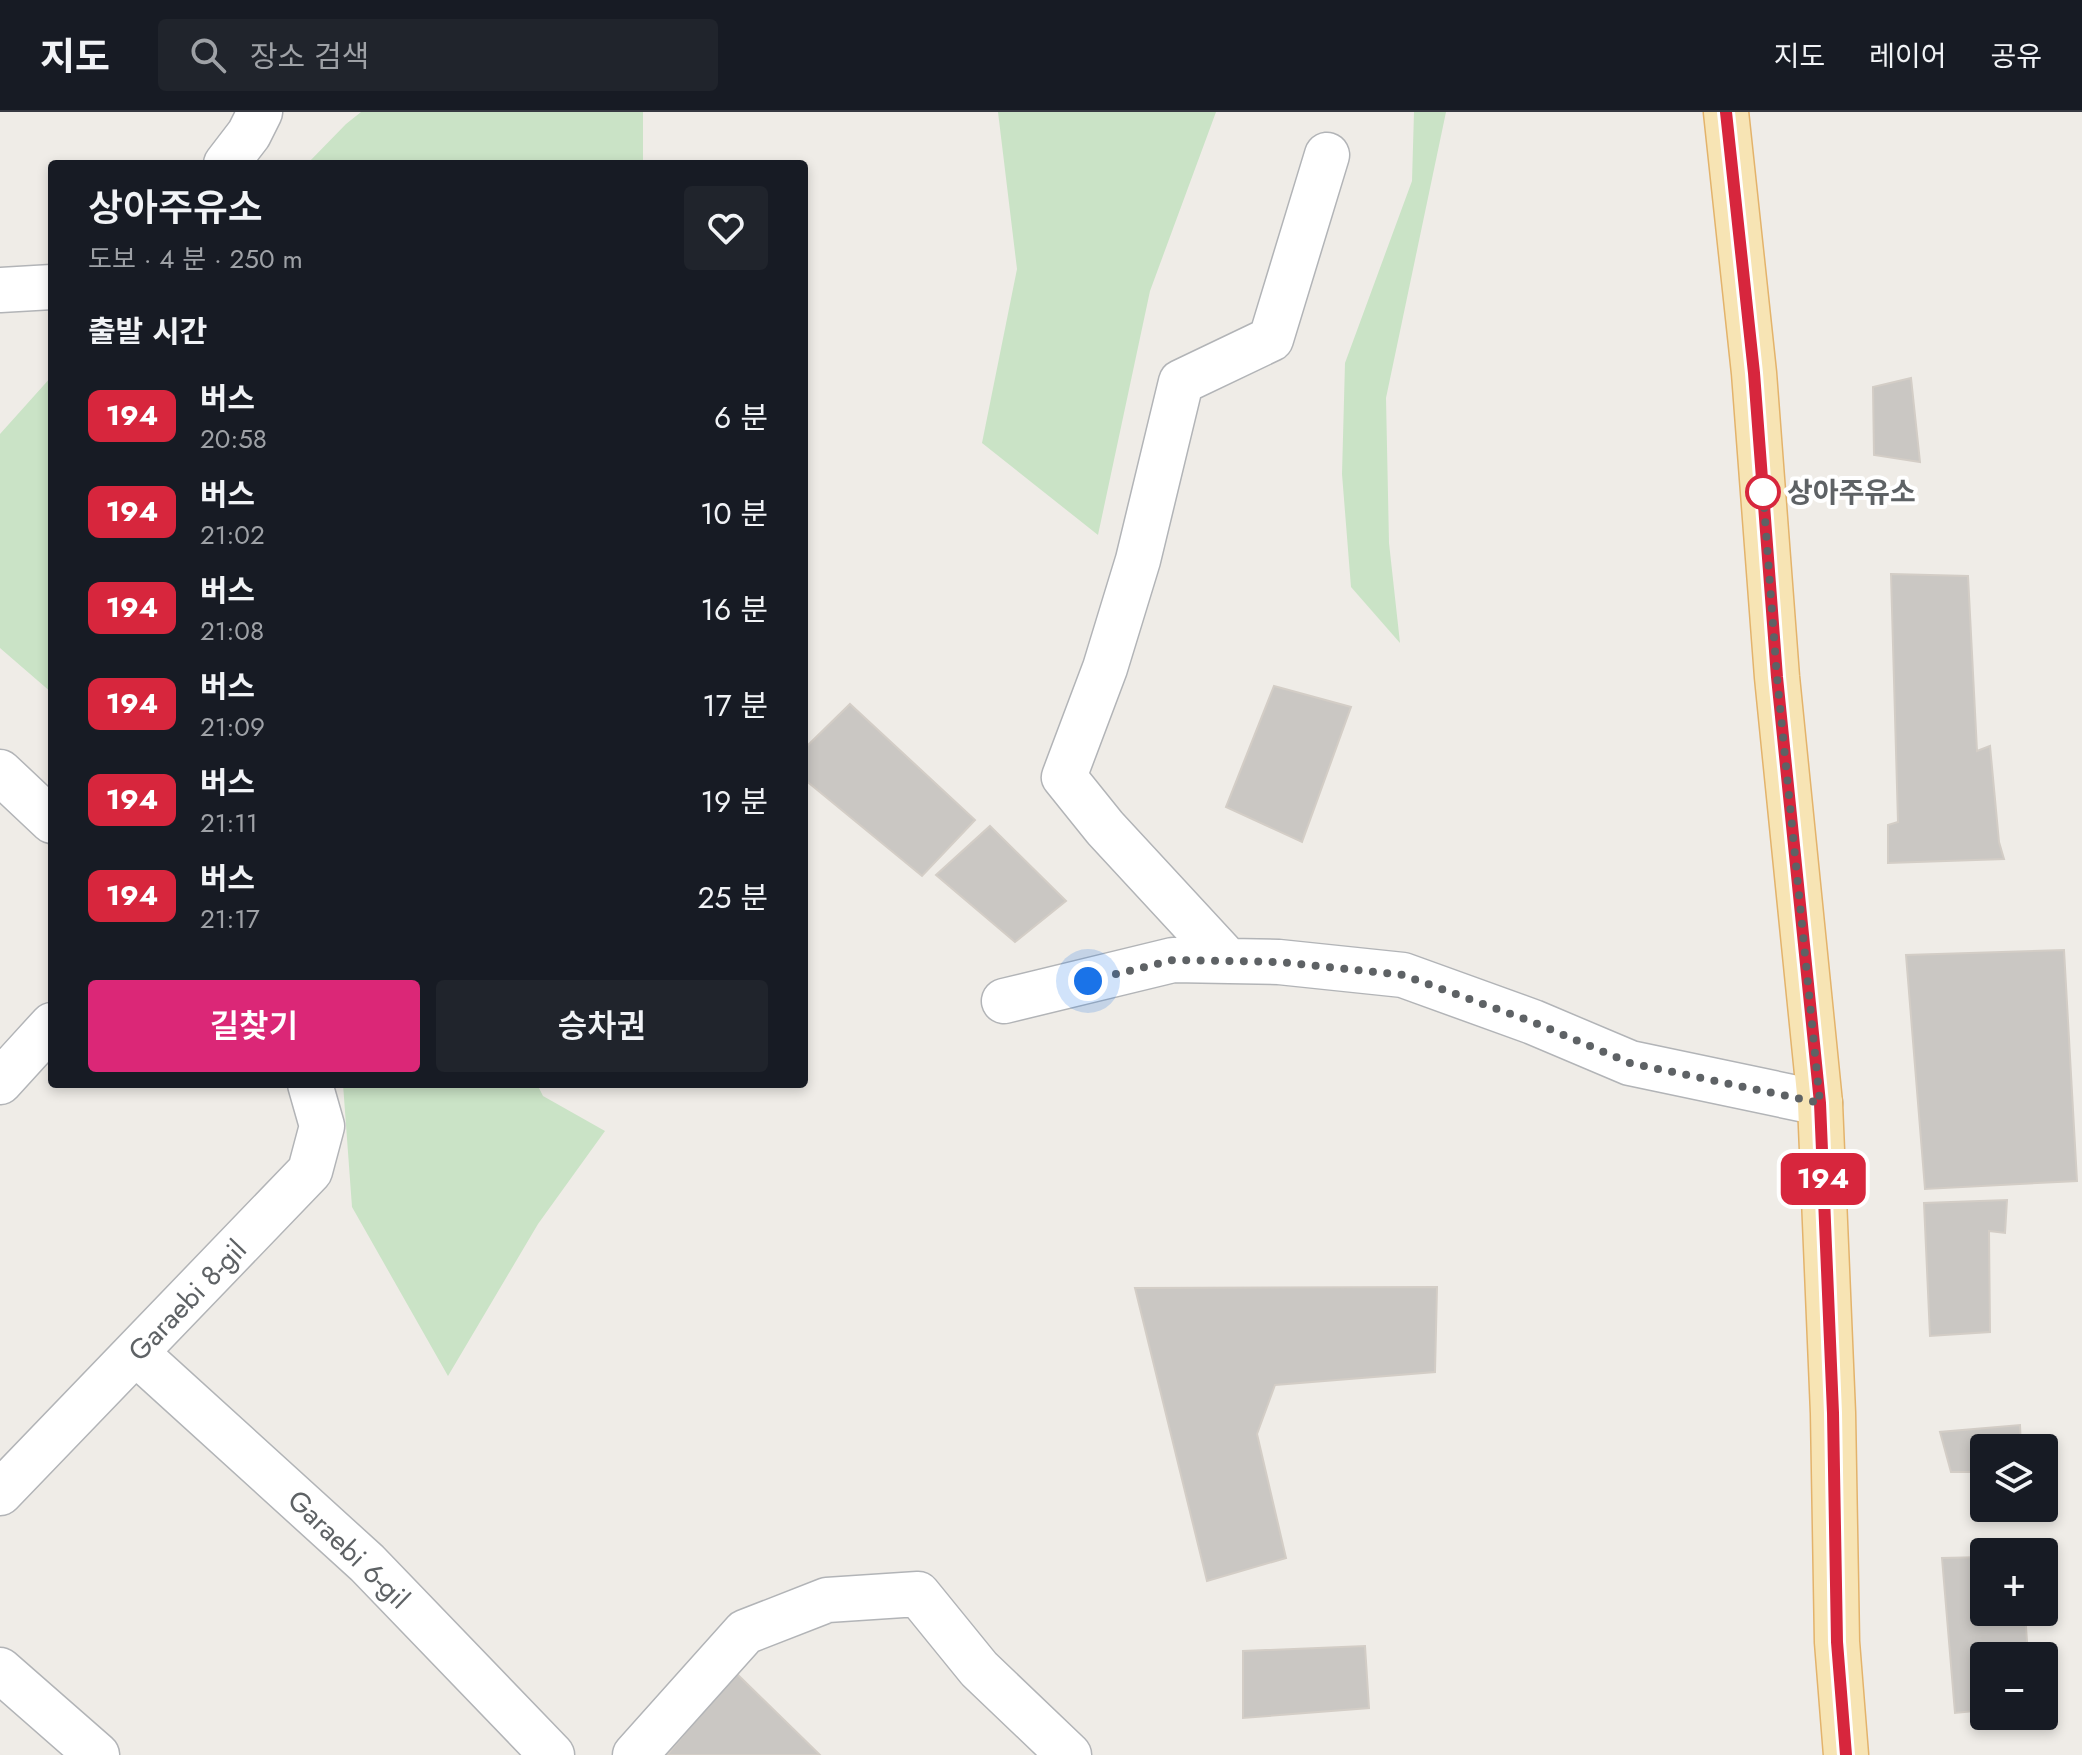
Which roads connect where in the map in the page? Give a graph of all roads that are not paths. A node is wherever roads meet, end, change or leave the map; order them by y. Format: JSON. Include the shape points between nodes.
{"nodes":[{"id":1,"x":260,"y":112,"type":"edge"},
{"id":2,"x":1726,"y":112,"type":"edge"},
{"id":3,"x":1327,"y":155,"type":"dead end"},
{"id":4,"x":229,"y":160,"type":"edge"},
{"id":5,"x":48,"y":287,"type":"edge"},
{"id":6,"x":0,"y":290,"type":"edge"},
{"id":7,"x":0,"y":772,"type":"edge"},
{"id":8,"x":48,"y":817,"type":"edge"},
{"id":9,"x":1228,"y":961,"type":"junction"},
{"id":10,"x":1004,"y":1001,"type":"dead end"},
{"id":11,"x":48,"y":1029,"type":"edge"},
{"id":12,"x":3,"y":1072,"type":"edge"},
{"id":13,"x":311,"y":1088,"type":"edge"},
{"id":14,"x":1820,"y":1103,"type":"junction"},
{"id":15,"x":136,"y":1353,"type":"junction"},
{"id":16,"x":0,"y":1493,"type":"edge"},
{"id":17,"x":0,"y":1670,"type":"edge"},
{"id":18,"x":97,"y":1755,"type":"edge"},
{"id":19,"x":552,"y":1755,"type":"edge"},
{"id":20,"x":635,"y":1755,"type":"edge"},
{"id":21,"x":1069,"y":1755,"type":"edge"},
{"id":22,"x":1846,"y":1755,"type":"edge"}],
"edges":[{"from":1,"to":4,"type":"street"},
{"from":2,"to":14,"type":"main road"},
{"from":3,"to":9,"type":"street","via":[[1271,339],[1181,382],[1138,560],[1064,777]]},
{"from":5,"to":6,"type":"street"},
{"from":7,"to":8,"type":"street"},
{"from":9,"to":10,"type":"street","via":[[1173,960]]},
{"from":9,"to":14,"type":"street","via":[[1403,975],[1630,1063]]},
{"from":11,"to":12,"type":"street"},
{"from":13,"to":15,"type":"street","name":"Garaebi 8-gil","via":[[322,1126],[310,1171]]},
{"from":14,"to":22,"type":"main road","via":[[1837,1642]]},
{"from":15,"to":16,"type":"street","name":"Garaebi 8-gil"},
{"from":15,"to":19,"type":"street","name":"Garaebi 6-gil","via":[[367,1563]]},
{"from":17,"to":18,"type":"street"},
{"from":20,"to":21,"type":"street","via":[[745,1632],[827,1600],[918,1594],[979,1669]]}]}
